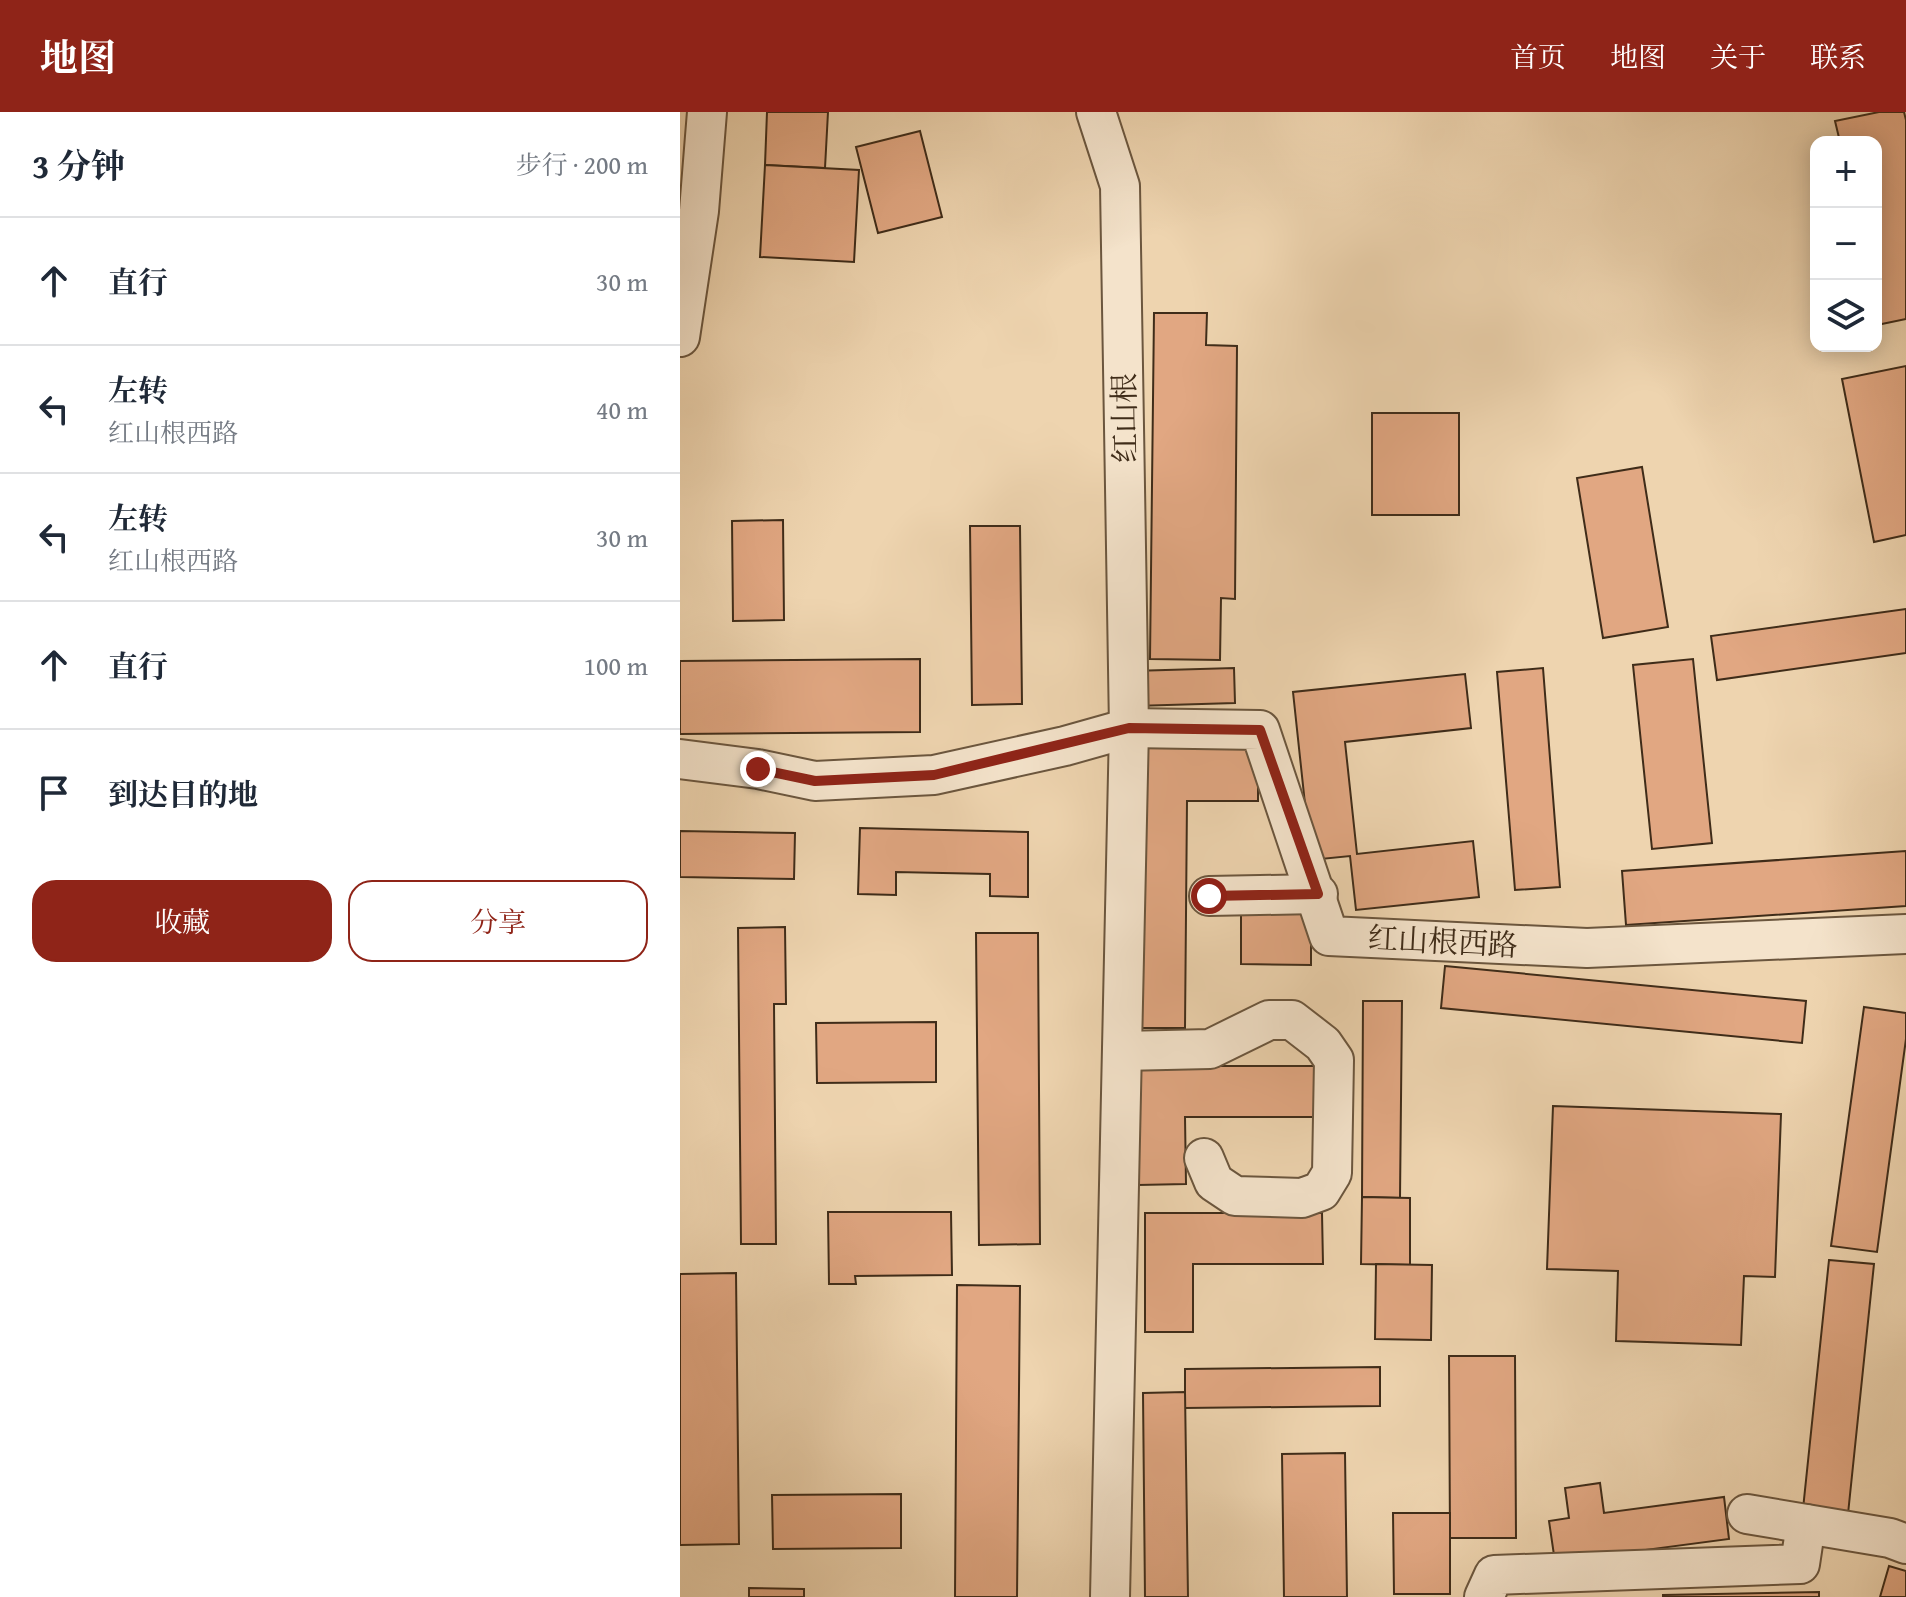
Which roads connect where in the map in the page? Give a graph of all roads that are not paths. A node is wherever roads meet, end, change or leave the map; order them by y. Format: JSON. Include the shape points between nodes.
{"nodes":[{"id":1,"x":707,"y":112,"type":"edge"},
{"id":2,"x":1096,"y":112,"type":"edge"},
{"id":3,"x":680,"y":337,"type":"edge"},
{"id":4,"x":1129,"y":728,"type":"junction"},
{"id":5,"x":680,"y":759,"type":"edge"},
{"id":6,"x":1318,"y":894,"type":"junction"},
{"id":7,"x":1209,"y":896,"type":"dead end"},
{"id":8,"x":1906,"y":934,"type":"edge"},
{"id":9,"x":1122,"y":1051,"type":"junction"},
{"id":10,"x":1204,"y":1158,"type":"dead end"},
{"id":11,"x":1747,"y":1514,"type":"dead end"},
{"id":12,"x":1806,"y":1524,"type":"junction"},
{"id":13,"x":1906,"y":1544,"type":"edge"},
{"id":14,"x":1110,"y":1597,"type":"edge"},
{"id":15,"x":1484,"y":1597,"type":"edge"}],
"edges":[{"from":1,"to":3,"type":"street"},
{"from":2,"to":4,"type":"street","name":"红山根","via":[[1120,186]]},
{"from":4,"to":5,"type":"street","via":[[934,775],[815,781]]},
{"from":4,"to":6,"type":"street","name":"红山根西路","via":[[1260,730]]},
{"from":4,"to":9,"type":"street","name":"红山根"},
{"from":6,"to":7,"type":"street"},
{"from":6,"to":8,"type":"street","name":"红山根西路","via":[[1329,936],[1587,948]]},
{"from":9,"to":10,"type":"street","via":[[1210,1049],[1269,1020],[1292,1020],[1323,1044],[1334,1060],[1332,1173],[1321,1191],[1302,1198],[1235,1196],[1214,1182]]},
{"from":9,"to":14,"type":"street","name":"红山根"},
{"from":11,"to":12,"type":"street"},
{"from":12,"to":13,"type":"street"},
{"from":12,"to":15,"type":"street","via":[[1800,1564],[1494,1575]]}]}
